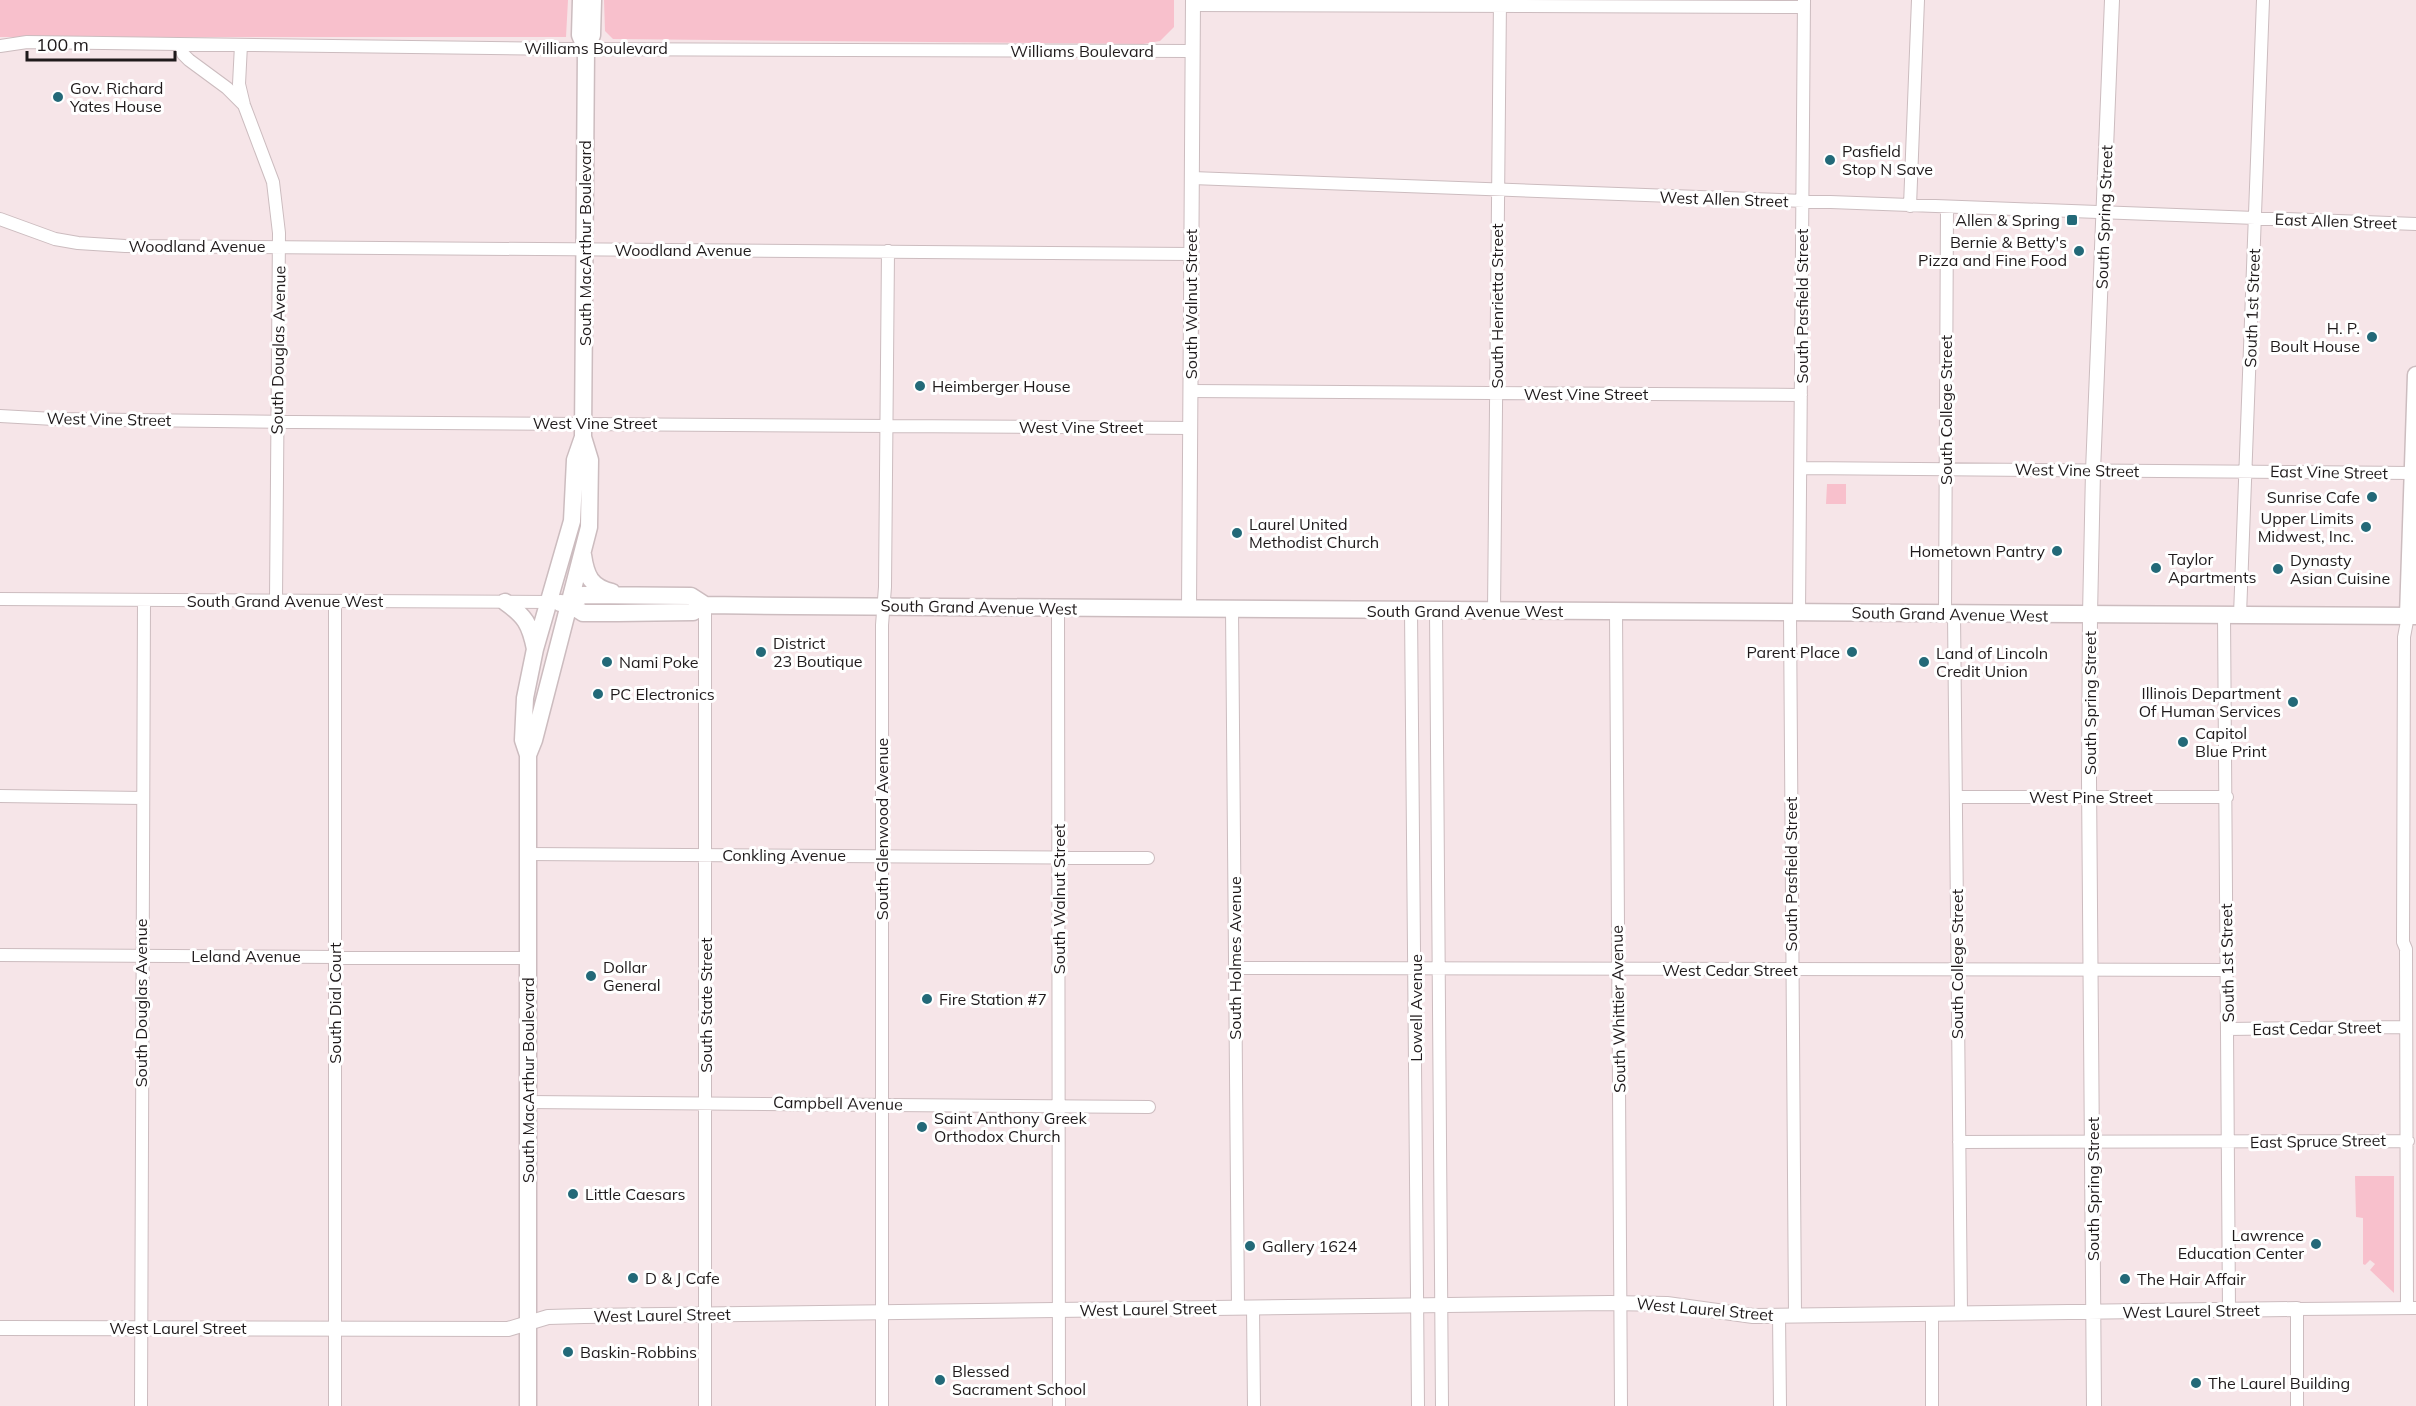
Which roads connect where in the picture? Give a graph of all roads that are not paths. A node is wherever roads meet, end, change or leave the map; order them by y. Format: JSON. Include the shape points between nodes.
{"nodes":[{"id":1,"x":581,"y":0,"type":"edge"},
{"id":2,"x":592,"y":0,"type":"edge"},
{"id":3,"x":1918,"y":0,"type":"edge"},
{"id":4,"x":2112,"y":0,"type":"edge"},
{"id":5,"x":2264,"y":0,"type":"edge"},
{"id":6,"x":1193,"y":2,"type":"edge"},
{"id":7,"x":1500,"y":3,"type":"edge"},
{"id":8,"x":1804,"y":3,"type":"edge"},
{"id":9,"x":181,"y":45,"type":"junction"},
{"id":10,"x":241,"y":45,"type":"junction"},
{"id":11,"x":0,"y":46,"type":"edge"},
{"id":12,"x":586,"y":49,"type":"junction"},
{"id":13,"x":1193,"y":51,"type":"junction"},
{"id":14,"x":244,"y":105,"type":"junction"},
{"id":15,"x":1192,"y":178,"type":"junction"},
{"id":16,"x":1497,"y":190,"type":"junction"},
{"id":17,"x":1802,"y":202,"type":"junction"},
{"id":18,"x":1910,"y":206,"type":"junction"},
{"id":19,"x":1947,"y":207,"type":"junction"},
{"id":20,"x":2104,"y":212,"type":"junction"},
{"id":21,"x":2256,"y":218,"type":"junction"},
{"id":22,"x":0,"y":219,"type":"edge"},
{"id":23,"x":2416,"y":224,"type":"edge"},
{"id":24,"x":279,"y":247,"type":"junction"},
{"id":25,"x":585,"y":249,"type":"junction"},
{"id":26,"x":888,"y":251,"type":"junction"},
{"id":27,"x":1191,"y":254,"type":"junction"},
{"id":28,"x":2416,"y":375,"type":"edge"},
{"id":29,"x":1190,"y":391,"type":"junction"},
{"id":30,"x":1496,"y":393,"type":"junction"},
{"id":31,"x":1801,"y":395,"type":"junction"},
{"id":32,"x":0,"y":416,"type":"edge"},
{"id":33,"x":277,"y":422,"type":"junction"},
{"id":34,"x":886,"y":427,"type":"junction"},
{"id":35,"x":1190,"y":428,"type":"junction"},
{"id":36,"x":584,"y":430,"type":"junction"},
{"id":37,"x":2415,"y":448,"type":"edge"},
{"id":38,"x":1801,"y":468,"type":"junction"},
{"id":39,"x":1946,"y":468,"type":"junction"},
{"id":40,"x":2093,"y":471,"type":"junction"},
{"id":41,"x":2246,"y":471,"type":"junction"},
{"id":42,"x":2413,"y":473,"type":"junction"},
{"id":43,"x":583,"y":554,"type":"junction"},
{"id":44,"x":630,"y":596,"type":"junction"},
{"id":45,"x":0,"y":599,"type":"edge"},
{"id":46,"x":144,"y":600,"type":"junction"},
{"id":47,"x":276,"y":600,"type":"junction"},
{"id":48,"x":335,"y":601,"type":"junction"},
{"id":49,"x":505,"y":602,"type":"junction"},
{"id":50,"x":550,"y":602,"type":"junction"},
{"id":51,"x":569,"y":604,"type":"junction"},
{"id":52,"x":705,"y":605,"type":"junction"},
{"id":53,"x":883,"y":606,"type":"junction"},
{"id":54,"x":1058,"y":608,"type":"junction"},
{"id":55,"x":1189,"y":609,"type":"junction"},
{"id":56,"x":1232,"y":609,"type":"junction"},
{"id":57,"x":1411,"y":610,"type":"junction"},
{"id":58,"x":1436,"y":610,"type":"junction"},
{"id":59,"x":1494,"y":611,"type":"junction"},
{"id":60,"x":1616,"y":611,"type":"junction"},
{"id":61,"x":1794,"y":613,"type":"junction"},
{"id":62,"x":1950,"y":614,"type":"junction"},
{"id":63,"x":2090,"y":615,"type":"junction"},
{"id":64,"x":2232,"y":615,"type":"junction"},
{"id":65,"x":2412,"y":616,"type":"edge"},
{"id":66,"x":536,"y":648,"type":"junction"},
{"id":67,"x":528,"y":755,"type":"junction"},
{"id":68,"x":2410,"y":791,"type":"edge"},
{"id":69,"x":0,"y":796,"type":"edge"},
{"id":70,"x":1956,"y":797,"type":"junction"},
{"id":71,"x":2090,"y":797,"type":"junction"},
{"id":72,"x":2227,"y":797,"type":"junction"},
{"id":73,"x":142,"y":798,"type":"junction"},
{"id":74,"x":528,"y":854,"type":"junction"},
{"id":75,"x":706,"y":855,"type":"junction"},
{"id":76,"x":882,"y":856,"type":"junction"},
{"id":77,"x":1060,"y":858,"type":"junction"},
{"id":78,"x":1148,"y":858,"type":"dead end"},
{"id":79,"x":0,"y":955,"type":"edge"},
{"id":80,"x":142,"y":955,"type":"junction"},
{"id":81,"x":335,"y":956,"type":"junction"},
{"id":82,"x":528,"y":958,"type":"junction"},
{"id":83,"x":2411,"y":959,"type":"edge"},
{"id":84,"x":1235,"y":968,"type":"junction"},
{"id":85,"x":1415,"y":968,"type":"junction"},
{"id":86,"x":1438,"y":969,"type":"junction"},
{"id":87,"x":1792,"y":969,"type":"junction"},
{"id":88,"x":1617,"y":970,"type":"junction"},
{"id":89,"x":2091,"y":970,"type":"junction"},
{"id":90,"x":2226,"y":970,"type":"junction"},
{"id":91,"x":1957,"y":971,"type":"junction"},
{"id":92,"x":2406,"y":1027,"type":"junction"},
{"id":93,"x":2227,"y":1029,"type":"junction"},
{"id":94,"x":528,"y":1102,"type":"junction"},
{"id":95,"x":705,"y":1102,"type":"junction"},
{"id":96,"x":882,"y":1104,"type":"junction"},
{"id":97,"x":1059,"y":1106,"type":"junction"},
{"id":98,"x":1149,"y":1107,"type":"dead end"},
{"id":99,"x":2412,"y":1126,"type":"edge"},
{"id":100,"x":2228,"y":1140,"type":"junction"},
{"id":101,"x":2093,"y":1141,"type":"junction"},
{"id":102,"x":2408,"y":1141,"type":"junction"},
{"id":103,"x":1959,"y":1142,"type":"junction"},
{"id":104,"x":1621,"y":1304,"type":"junction"},
{"id":105,"x":1441,"y":1305,"type":"junction"},
{"id":106,"x":1417,"y":1306,"type":"junction"},
{"id":107,"x":1253,"y":1307,"type":"junction"},
{"id":108,"x":1238,"y":1308,"type":"junction"},
{"id":109,"x":2412,"y":1308,"type":"edge"},
{"id":110,"x":2296,"y":1309,"type":"junction"},
{"id":111,"x":1059,"y":1310,"type":"junction"},
{"id":112,"x":2229,"y":1310,"type":"junction"},
{"id":113,"x":882,"y":1311,"type":"junction"},
{"id":114,"x":2094,"y":1312,"type":"junction"},
{"id":115,"x":705,"y":1314,"type":"junction"},
{"id":116,"x":1932,"y":1314,"type":"junction"},
{"id":117,"x":1960,"y":1314,"type":"junction"},
{"id":118,"x":1795,"y":1315,"type":"junction"},
{"id":119,"x":1779,"y":1316,"type":"junction"},
{"id":120,"x":528,"y":1322,"type":"junction"},
{"id":121,"x":0,"y":1328,"type":"edge"},
{"id":122,"x":141,"y":1328,"type":"junction"},
{"id":123,"x":335,"y":1329,"type":"junction"},
{"id":124,"x":141,"y":1406,"type":"edge"},
{"id":125,"x":335,"y":1406,"type":"edge"},
{"id":126,"x":528,"y":1406,"type":"edge"},
{"id":127,"x":705,"y":1406,"type":"edge"},
{"id":128,"x":882,"y":1406,"type":"edge"},
{"id":129,"x":1059,"y":1406,"type":"edge"},
{"id":130,"x":1254,"y":1406,"type":"edge"},
{"id":131,"x":1418,"y":1406,"type":"edge"},
{"id":132,"x":1442,"y":1406,"type":"edge"},
{"id":133,"x":1621,"y":1406,"type":"edge"},
{"id":134,"x":1780,"y":1406,"type":"edge"},
{"id":135,"x":1932,"y":1406,"type":"edge"},
{"id":136,"x":2094,"y":1406,"type":"edge"},
{"id":137,"x":2297,"y":1406,"type":"edge"}],
"edges":[{"from":1,"to":12,"type":"main road","name":"South MacArthur Boulevard","via":[[580,35]]},
{"from":2,"to":12,"type":"main road","name":"South MacArthur Boulevard","via":[[592,34]]},
{"from":3,"to":18,"type":"street"},
{"from":4,"to":20,"type":"street","name":"South Spring Street"},
{"from":5,"to":21,"type":"street","name":"South 1st Street"},
{"from":6,"to":7,"type":"street"},
{"from":6,"to":13,"type":"street","name":"South Walnut Street"},
{"from":7,"to":8,"type":"street"},
{"from":7,"to":16,"type":"street","name":"South Henrietta Street"},
{"from":8,"to":17,"type":"street","name":"South Pasfield Street"},
{"from":9,"to":10,"type":"street","name":"Williams Boulevard"},
{"from":9,"to":11,"type":"street","name":"Williams Boulevard","via":[[27,42]]},
{"from":9,"to":14,"type":"street","name":"South Douglas Avenue","via":[[189,60]]},
{"from":10,"to":12,"type":"street","name":"Williams Boulevard"},
{"from":10,"to":14,"type":"street","name":"South Douglas Avenue","via":[[239,84]]},
{"from":12,"to":13,"type":"street","name":"Williams Boulevard"},
{"from":12,"to":25,"type":"main road","name":"South MacArthur Boulevard"},
{"from":13,"to":15,"type":"street","name":"South Walnut Street"},
{"from":14,"to":24,"type":"street","name":"South Douglas Avenue","via":[[273,182]]},
{"from":15,"to":16,"type":"street","name":"West Allen Street"},
{"from":15,"to":27,"type":"street","name":"South Walnut Street"},
{"from":16,"to":17,"type":"street","name":"West Allen Street"},
{"from":16,"to":30,"type":"street","name":"South Henrietta Street"},
{"from":17,"to":18,"type":"street","name":"West Allen Street"},
{"from":17,"to":31,"type":"street","name":"South Pasfield Street"},
{"from":18,"to":19,"type":"street","name":"West Allen Street"},
{"from":19,"to":20,"type":"street","name":"West Allen Street"},
{"from":19,"to":39,"type":"street","name":"South College Street"},
{"from":20,"to":21,"type":"street","name":"West Allen Street"},
{"from":20,"to":40,"type":"street","name":"South Spring Street"},
{"from":21,"to":23,"type":"street","name":"East Allen Street"},
{"from":21,"to":41,"type":"street","name":"South 1st Street"},
{"from":22,"to":24,"type":"street","name":"Woodland Avenue","via":[[78,243]]},
{"from":24,"to":25,"type":"street","name":"Woodland Avenue"},
{"from":24,"to":33,"type":"street","name":"South Douglas Avenue"},
{"from":25,"to":26,"type":"street","name":"Woodland Avenue"},
{"from":25,"to":36,"type":"main road","name":"South MacArthur Boulevard"},
{"from":26,"to":27,"type":"street","name":"Woodland Avenue"},
{"from":26,"to":34,"type":"street","name":"South Glenwood Avenue"},
{"from":27,"to":29,"type":"street","name":"South Walnut Street"},
{"from":28,"to":37,"type":"main road"},
{"from":29,"to":30,"type":"street","name":"West Vine Street"},
{"from":29,"to":35,"type":"street","name":"South Walnut Street"},
{"from":30,"to":31,"type":"street","name":"West Vine Street"},
{"from":30,"to":59,"type":"street","name":"South Henrietta Street"},
{"from":31,"to":38,"type":"street","name":"South Pasfield Street"},
{"from":32,"to":33,"type":"street","name":"West Vine Street"},
{"from":33,"to":36,"type":"street","name":"West Vine Street"},
{"from":33,"to":47,"type":"street","name":"South Douglas Avenue"},
{"from":34,"to":35,"type":"street","name":"West Vine Street"},
{"from":34,"to":36,"type":"street","name":"West Vine Street"},
{"from":34,"to":53,"type":"street","name":"South Glenwood Avenue"},
{"from":35,"to":55,"type":"street","name":"South Walnut Street"},
{"from":36,"to":43,"type":"main road","name":"South MacArthur Boulevard","via":[[591,497]]},
{"from":36,"to":50,"type":"main road","name":"South MacArthur Boulevard","via":[[575,460],[572,521]]},
{"from":37,"to":42,"type":"main road"},
{"from":38,"to":39,"type":"street","name":"West Vine Street"},
{"from":38,"to":61,"type":"street","name":"South Pasfield Street"},
{"from":39,"to":40,"type":"street","name":"West Vine Street"},
{"from":39,"to":62,"type":"street","name":"South College Street"},
{"from":40,"to":41,"type":"street","name":"West Vine Street"},
{"from":40,"to":63,"type":"street","name":"South Spring Street"},
{"from":41,"to":42,"type":"street","name":"East Vine Street"},
{"from":41,"to":64,"type":"street","name":"South 1st Street"},
{"from":42,"to":65,"type":"main road"},
{"from":43,"to":44,"type":"main road","via":[[591,582],[601,590]]},
{"from":43,"to":51,"type":"main road","name":"South MacArthur Boulevard"},
{"from":44,"to":51,"type":"main road","name":"South Grand Avenue West","via":[[583,595]]},
{"from":44,"to":52,"type":"main road","name":"South Grand Avenue West","via":[[691,596]]},
{"from":45,"to":46,"type":"street","name":"South Grand Avenue West"},
{"from":46,"to":47,"type":"street","name":"South Grand Avenue West"},
{"from":46,"to":73,"type":"street","name":"South Douglas Avenue"},
{"from":47,"to":48,"type":"street","name":"South Grand Avenue West"},
{"from":48,"to":49,"type":"street","name":"South Grand Avenue West"},
{"from":48,"to":81,"type":"street","name":"South Dial Court"},
{"from":49,"to":50,"type":"street","name":"South Grand Avenue West"},
{"from":49,"to":66,"type":"main road","via":[[529,624]]},
{"from":50,"to":51,"type":"main road","name":"South Grand Avenue West"},
{"from":50,"to":66,"type":"main road","name":"South MacArthur Boulevard"},
{"from":51,"to":52,"type":"main road","name":"South Grand Avenue West","via":[[583,613],[616,614],[693,612]]},
{"from":51,"to":67,"type":"main road","name":"South MacArthur Boulevard"},
{"from":52,"to":53,"type":"main road","name":"South Grand Avenue West"},
{"from":52,"to":75,"type":"street","name":"South State Street"},
{"from":53,"to":54,"type":"main road","name":"South Grand Avenue West"},
{"from":53,"to":76,"type":"street","name":"South Glenwood Avenue"},
{"from":54,"to":55,"type":"main road","name":"South Grand Avenue West"},
{"from":54,"to":77,"type":"street","name":"South Walnut Street"},
{"from":55,"to":56,"type":"main road","name":"South Grand Avenue West"},
{"from":56,"to":57,"type":"main road","name":"South Grand Avenue West"},
{"from":56,"to":84,"type":"street","name":"South Holmes Avenue"},
{"from":57,"to":58,"type":"main road","name":"South Grand Avenue West"},
{"from":57,"to":85,"type":"street","name":"Lowell Avenue"},
{"from":58,"to":59,"type":"main road","name":"South Grand Avenue West"},
{"from":58,"to":86,"type":"street","name":"Lowell Avenue"},
{"from":59,"to":60,"type":"main road","name":"South Grand Avenue West"},
{"from":60,"to":61,"type":"main road","name":"South Grand Avenue West"},
{"from":60,"to":88,"type":"street","name":"South Whittier Avenue"},
{"from":61,"to":62,"type":"main road","name":"South Grand Avenue West"},
{"from":61,"to":87,"type":"street","name":"South Pasfield Street"},
{"from":62,"to":63,"type":"main road","name":"South Grand Avenue West"},
{"from":62,"to":70,"type":"street","name":"South College Street"},
{"from":63,"to":64,"type":"main road","name":"South Grand Avenue West"},
{"from":63,"to":71,"type":"street","name":"South Spring Street"},
{"from":64,"to":65,"type":"main road","name":"South Grand Avenue West"},
{"from":64,"to":72,"type":"street","name":"South 1st Street"},
{"from":65,"to":68,"type":"street","via":[[2404,632]]},
{"from":66,"to":67,"type":"main road","name":"South MacArthur Boulevard","via":[[525,698],[523,740]]},
{"from":67,"to":74,"type":"main road","name":"South MacArthur Boulevard"},
{"from":68,"to":83,"type":"street","via":[[2403,942]]},
{"from":69,"to":73,"type":"street"},
{"from":70,"to":71,"type":"street","name":"West Pine Street"},
{"from":70,"to":91,"type":"street","name":"South College Street"},
{"from":71,"to":72,"type":"street","name":"West Pine Street"},
{"from":71,"to":89,"type":"street","name":"South Spring Street"},
{"from":72,"to":90,"type":"street","name":"South 1st Street"},
{"from":73,"to":80,"type":"street","name":"South Douglas Avenue"},
{"from":74,"to":75,"type":"street","name":"Conkling Avenue"},
{"from":74,"to":82,"type":"main road","name":"South MacArthur Boulevard"},
{"from":75,"to":76,"type":"street","name":"Conkling Avenue"},
{"from":75,"to":95,"type":"street","name":"South State Street"},
{"from":76,"to":77,"type":"street","name":"Conkling Avenue"},
{"from":76,"to":96,"type":"street","name":"South Glenwood Avenue"},
{"from":77,"to":78,"type":"street","name":"Conkling Avenue"},
{"from":77,"to":97,"type":"street","name":"South Walnut Street"},
{"from":79,"to":80,"type":"street","name":"Leland Avenue"},
{"from":80,"to":81,"type":"street","name":"Leland Avenue"},
{"from":80,"to":122,"type":"street","name":"South Douglas Avenue"},
{"from":81,"to":82,"type":"street","name":"Leland Avenue"},
{"from":81,"to":123,"type":"street","name":"South Dial Court"},
{"from":82,"to":94,"type":"main road","name":"South MacArthur Boulevard"},
{"from":83,"to":92,"type":"street"},
{"from":84,"to":85,"type":"street","name":"West Cedar Street"},
{"from":84,"to":108,"type":"street","name":"South Holmes Avenue"},
{"from":85,"to":86,"type":"street","name":"West Cedar Street"},
{"from":85,"to":106,"type":"street","name":"Lowell Avenue"},
{"from":86,"to":88,"type":"street","name":"West Cedar Street"},
{"from":86,"to":105,"type":"street","name":"Lowell Avenue"},
{"from":87,"to":88,"type":"street","name":"West Cedar Street"},
{"from":87,"to":91,"type":"street","name":"West Cedar Street"},
{"from":87,"to":118,"type":"street","name":"South Pasfield Street"},
{"from":88,"to":104,"type":"street","name":"South Whittier Avenue"},
{"from":89,"to":90,"type":"street","name":"West Cedar Street"},
{"from":89,"to":91,"type":"street","name":"West Cedar Street"},
{"from":89,"to":101,"type":"street","name":"South Spring Street"},
{"from":90,"to":93,"type":"street","name":"South 1st Street"},
{"from":91,"to":103,"type":"street","name":"South College Street"},
{"from":92,"to":93,"type":"street","name":"East Cedar Street"},
{"from":92,"to":99,"type":"street"},
{"from":93,"to":100,"type":"street","name":"South 1st Street"},
{"from":94,"to":95,"type":"street","name":"Campbell Avenue"},
{"from":94,"to":120,"type":"main road","name":"South MacArthur Boulevard"},
{"from":95,"to":96,"type":"street","name":"Campbell Avenue"},
{"from":95,"to":115,"type":"street","name":"South State Street"},
{"from":96,"to":97,"type":"street","name":"Campbell Avenue"},
{"from":96,"to":113,"type":"street","name":"South Glenwood Avenue"},
{"from":97,"to":98,"type":"street","name":"Campbell Avenue"},
{"from":97,"to":111,"type":"street","name":"South Walnut Street"},
{"from":99,"to":102,"type":"street"},
{"from":100,"to":101,"type":"street","name":"East Spruce Street"},
{"from":100,"to":102,"type":"street","name":"East Spruce Street"},
{"from":100,"to":112,"type":"street","name":"South 1st Street"},
{"from":101,"to":103,"type":"street","name":"East Spruce Street"},
{"from":101,"to":114,"type":"street","name":"South Spring Street"},
{"from":102,"to":109,"type":"street"},
{"from":103,"to":117,"type":"street","name":"South College Street"},
{"from":104,"to":105,"type":"street","name":"West Laurel Street"},
{"from":104,"to":119,"type":"street","name":"West Laurel Street","via":[[1666,1304]]},
{"from":104,"to":133,"type":"street","name":"South Whittier Avenue"},
{"from":105,"to":106,"type":"street","name":"West Laurel Street"},
{"from":105,"to":132,"type":"street","name":"Lowell Avenue"},
{"from":106,"to":107,"type":"street","name":"West Laurel Street"},
{"from":106,"to":131,"type":"street","name":"Lowell Avenue"},
{"from":107,"to":108,"type":"street","name":"West Laurel Street"},
{"from":107,"to":130,"type":"street"},
{"from":108,"to":111,"type":"street","name":"West Laurel Street"},
{"from":109,"to":110,"type":"street"},
{"from":110,"to":112,"type":"street","name":"West Laurel Street"},
{"from":110,"to":137,"type":"street"},
{"from":111,"to":113,"type":"street","name":"West Laurel Street"},
{"from":111,"to":129,"type":"street","name":"South Walnut Street"},
{"from":112,"to":114,"type":"street","name":"West Laurel Street"},
{"from":113,"to":115,"type":"street","name":"West Laurel Street"},
{"from":113,"to":128,"type":"street","name":"South Glenwood Avenue"},
{"from":114,"to":117,"type":"street","name":"West Laurel Street"},
{"from":114,"to":136,"type":"street","name":"South Spring Street"},
{"from":115,"to":120,"type":"street","name":"West Laurel Street","via":[[548,1317]]},
{"from":115,"to":127,"type":"street","name":"South State Street"},
{"from":116,"to":117,"type":"street","name":"West Laurel Street"},
{"from":116,"to":118,"type":"street","name":"West Laurel Street"},
{"from":116,"to":135,"type":"street"},
{"from":118,"to":119,"type":"street","name":"West Laurel Street"},
{"from":119,"to":134,"type":"street"},
{"from":120,"to":123,"type":"street","name":"West Laurel Street","via":[[508,1329]]},
{"from":120,"to":126,"type":"main road","name":"South MacArthur Boulevard"},
{"from":121,"to":122,"type":"street","name":"West Laurel Street"},
{"from":122,"to":123,"type":"street","name":"West Laurel Street"},
{"from":122,"to":124,"type":"street","name":"South Douglas Avenue"},
{"from":123,"to":125,"type":"street","name":"South Dial Court"}]}
